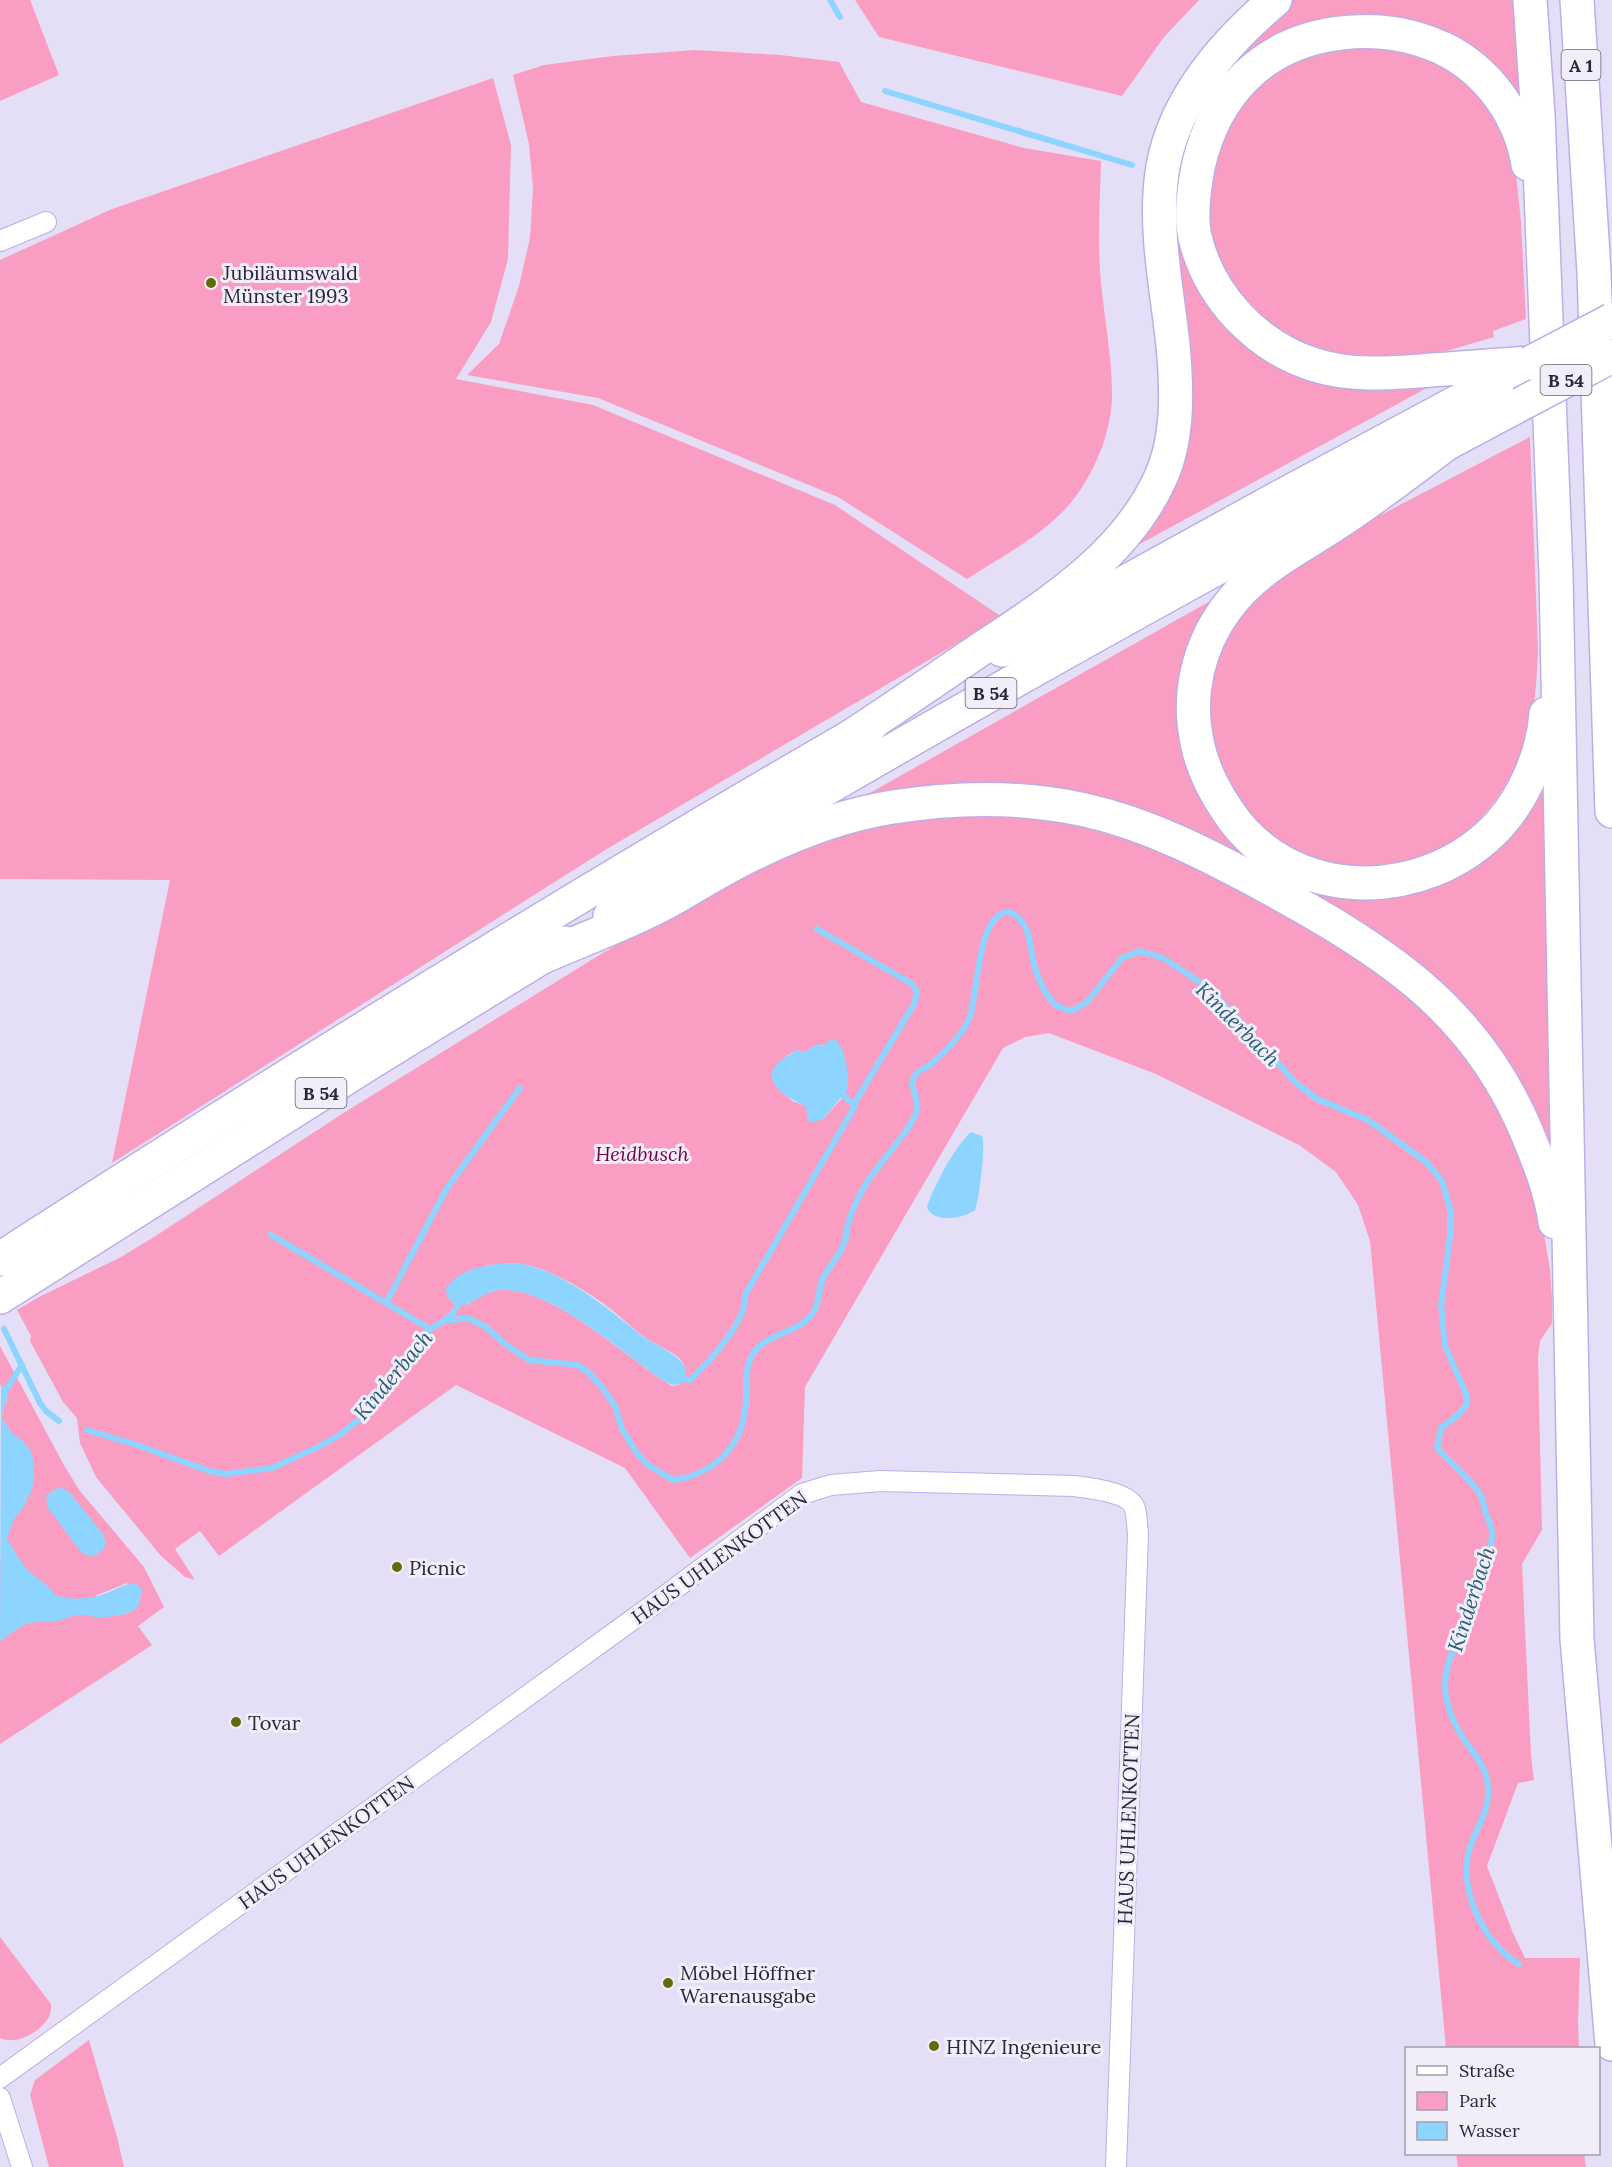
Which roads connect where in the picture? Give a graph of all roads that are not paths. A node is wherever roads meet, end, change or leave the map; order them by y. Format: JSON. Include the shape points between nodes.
{"nodes":[{"id":1,"x":1275,"y":0,"type":"edge"},
{"id":2,"x":1530,"y":0,"type":"edge"},
{"id":3,"x":1577,"y":0,"type":"edge"},
{"id":4,"x":46,"y":222,"type":"dead end"},
{"id":5,"x":0,"y":241,"type":"edge"},
{"id":6,"x":1544,"y":258,"type":"junction"},
{"id":7,"x":1612,"y":320,"type":"edge"},
{"id":8,"x":1612,"y":356,"type":"edge"},
{"id":9,"x":1530,"y":363,"type":"junction"},
{"id":10,"x":1450,"y":441,"type":"junction"},
{"id":11,"x":1556,"y":575,"type":"junction"},
{"id":12,"x":847,"y":739,"type":"junction"},
{"id":13,"x":1612,"y":811,"type":"edge"},
{"id":14,"x":540,"y":958,"type":"junction"},
{"id":15,"x":0,"y":1259,"type":"edge"},
{"id":16,"x":0,"y":1297,"type":"edge"},
{"id":17,"x":1571,"y":1381,"type":"junction"},
{"id":18,"x":1612,"y":2044,"type":"edge"},
{"id":19,"x":0,"y":2078,"type":"edge"},
{"id":20,"x":0,"y":2098,"type":"edge"},
{"id":21,"x":22,"y":2167,"type":"edge"},
{"id":22,"x":1116,"y":2167,"type":"edge"}],
"edges":[{"from":1,"to":12,"type":"highway","via":[[1234,38],[1194,88],[1162,172],[1160,227],[1176,394],[1169,450],[1162,477],[1148,503],[1134,525],[1087,572],[1016,626]]},
{"from":2,"to":6,"type":"highway"},
{"from":3,"to":13,"type":"highway","number":"A 1","via":[[1594,272]]},
{"from":4,"to":5,"type":"street"},
{"from":6,"to":9,"type":"highway","via":[[1524,142],[1513,117],[1501,98],[1465,61],[1404,34],[1372,31],[1322,35],[1275,54],[1239,82],[1213,124],[1201,156],[1193,210],[1195,235],[1207,272],[1223,298],[1270,345],[1317,366],[1352,372]]},
{"from":6,"to":11,"type":"highway"},
{"from":7,"to":9,"type":"highway","number":"B 54","bridge":true},
{"from":8,"to":10,"type":"highway","number":"B 54","bridge":true},
{"from":9,"to":12,"type":"highway","number":"B 54","via":[[1117,586]]},
{"from":10,"to":11,"type":"highway","via":[[1340,522],[1268,567],[1227,608],[1210,634],[1196,677],[1194,730],[1206,775],[1237,825],[1265,852],[1294,869],[1361,884],[1388,882],[1434,869],[1471,849],[1509,813],[1534,764],[1545,729]]},
{"from":10,"to":14,"type":"highway","number":"B 54","via":[[953,715]]},
{"from":11,"to":17,"type":"highway"},
{"from":12,"to":15,"type":"highway","number":"B 54","via":[[406,1002]]},
{"from":14,"to":16,"type":"highway","number":"B 54"},
{"from":14,"to":17,"type":"highway","via":[[663,905],[770,846],[852,816],[891,807],[992,800],[1052,804],[1125,821],[1172,839],[1317,914],[1384,957],[1440,1002],[1484,1054],[1519,1113],[1554,1213]]},
{"from":17,"to":18,"type":"highway","via":[[1577,1639]]},
{"from":19,"to":22,"type":"street","name":"HAUS UHLENKOTTEN","via":[[802,1494],[831,1485],[880,1481],[1074,1486],[1103,1490],[1127,1500],[1135,1509],[1138,1534]]},
{"from":20,"to":21,"type":"street"}]}
